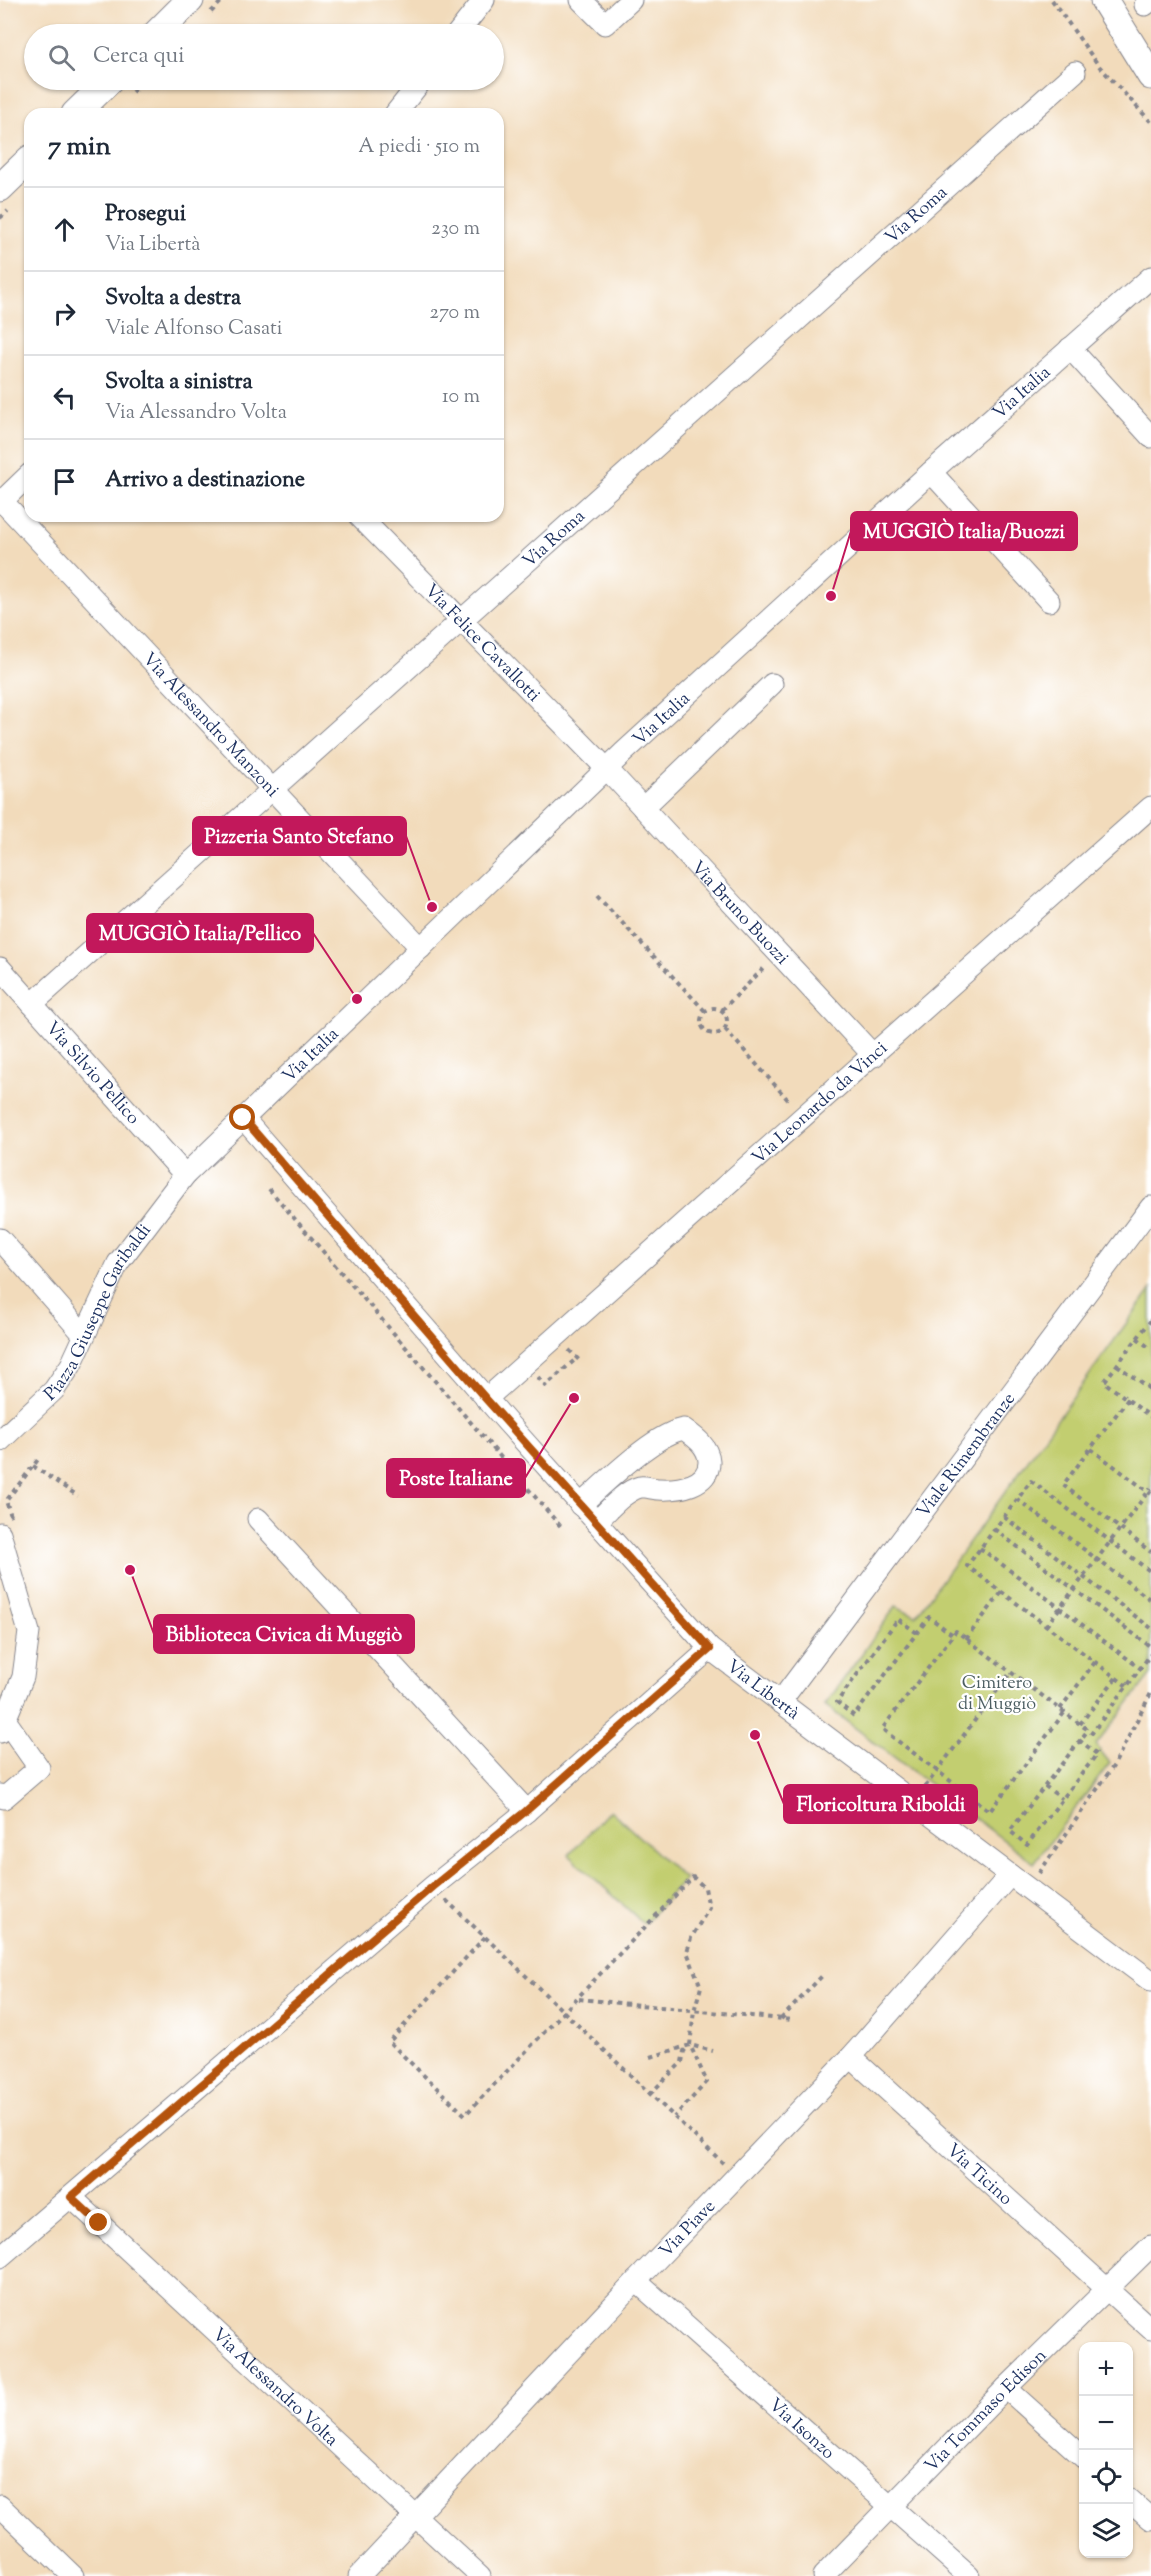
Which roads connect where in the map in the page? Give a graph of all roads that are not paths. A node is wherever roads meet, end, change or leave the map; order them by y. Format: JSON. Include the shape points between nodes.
{"nodes":[{"id":1,"x":190,"y":0,"type":"edge"},
{"id":2,"x":484,"y":0,"type":"edge"},
{"id":3,"x":581,"y":0,"type":"edge"},
{"id":4,"x":631,"y":0,"type":"edge"},
{"id":5,"x":1104,"y":0,"type":"edge"},
{"id":6,"x":166,"y":24,"type":"edge"},
{"id":7,"x":465,"y":24,"type":"edge"},
{"id":8,"x":1075,"y":72,"type":"dead end"},
{"id":9,"x":1151,"y":76,"type":"edge"},
{"id":10,"x":100,"y":90,"type":"edge"},
{"id":11,"x":414,"y":90,"type":"edge"},
{"id":12,"x":81,"y":108,"type":"edge"},
{"id":13,"x":400,"y":108,"type":"edge"},
{"id":14,"x":24,"y":165,"type":"edge"},
{"id":15,"x":0,"y":188,"type":"edge"},
{"id":16,"x":1151,"y":277,"type":"edge"},
{"id":17,"x":1070,"y":348,"type":"junction"},
{"id":18,"x":1151,"y":437,"type":"edge"},
{"id":19,"x":931,"y":472,"type":"junction"},
{"id":20,"x":24,"y":480,"type":"edge"},
{"id":21,"x":1,"y":502,"type":"edge"},
{"id":22,"x":365,"y":522,"type":"edge"},
{"id":23,"x":1048,"y":601,"type":"dead end"},
{"id":24,"x":463,"y":621,"type":"junction"},
{"id":25,"x":772,"y":684,"type":"dead end"},
{"id":26,"x":607,"y":769,"type":"junction"},
{"id":27,"x":273,"y":790,"type":"junction"},
{"id":28,"x":1151,"y":807,"type":"edge"},
{"id":29,"x":643,"y":808,"type":"junction"},
{"id":30,"x":421,"y":948,"type":"junction"},
{"id":31,"x":0,"y":968,"type":"edge"},
{"id":32,"x":32,"y":1004,"type":"junction"},
{"id":33,"x":874,"y":1056,"type":"junction"},
{"id":34,"x":243,"y":1118,"type":"junction"},
{"id":35,"x":185,"y":1175,"type":"junction"},
{"id":36,"x":1151,"y":1207,"type":"edge"},
{"id":37,"x":0,"y":1239,"type":"edge"},
{"id":38,"x":84,"y":1335,"type":"junction"},
{"id":39,"x":486,"y":1399,"type":"junction"},
{"id":40,"x":0,"y":1441,"type":"edge"},
{"id":41,"x":580,"y":1505,"type":"junction"},
{"id":42,"x":258,"y":1519,"type":"dead end"},
{"id":43,"x":596,"y":1522,"type":"junction"},
{"id":44,"x":6,"y":1526,"type":"edge"},
{"id":45,"x":710,"y":1649,"type":"junction"},
{"id":46,"x":780,"y":1702,"type":"junction"},
{"id":47,"x":3,"y":1726,"type":"edge"},
{"id":48,"x":0,"y":1795,"type":"edge"},
{"id":49,"x":526,"y":1811,"type":"junction"},
{"id":50,"x":1010,"y":1875,"type":"junction"},
{"id":51,"x":1151,"y":1981,"type":"edge"},
{"id":52,"x":851,"y":2057,"type":"junction"},
{"id":53,"x":71,"y":2197,"type":"junction"},
{"id":54,"x":1151,"y":2246,"type":"edge"},
{"id":55,"x":0,"y":2257,"type":"edge"},
{"id":56,"x":636,"y":2281,"type":"junction"},
{"id":57,"x":1108,"y":2290,"type":"junction"},
{"id":58,"x":1151,"y":2329,"type":"edge"},
{"id":59,"x":1006,"y":2388,"type":"junction"},
{"id":60,"x":1079,"y":2454,"type":"edge"},
{"id":61,"x":1133,"y":2503,"type":"edge"},
{"id":62,"x":890,"y":2504,"type":"junction"},
{"id":63,"x":0,"y":2506,"type":"edge"},
{"id":64,"x":414,"y":2515,"type":"junction"},
{"id":65,"x":1151,"y":2519,"type":"edge"},
{"id":66,"x":73,"y":2576,"type":"edge"},
{"id":67,"x":359,"y":2576,"type":"edge"},
{"id":68,"x":480,"y":2576,"type":"edge"},
{"id":69,"x":823,"y":2576,"type":"edge"},
{"id":70,"x":969,"y":2576,"type":"edge"}],
"edges":[{"from":1,"to":6,"type":"main road"},
{"from":2,"to":7,"type":"street"},
{"from":3,"to":4,"type":"street","via":[[605,24]]},
{"from":5,"to":9,"type":"main road"},
{"from":8,"to":24,"type":"street","name":"Via Roma"},
{"from":10,"to":12,"type":"main road"},
{"from":11,"to":13,"type":"street"},
{"from":14,"to":15,"type":"main road"},
{"from":16,"to":17,"type":"street","name":"Via Italia"},
{"from":17,"to":18,"type":"street"},
{"from":17,"to":19,"type":"street","name":"Via Italia"},
{"from":19,"to":23,"type":"street"},
{"from":19,"to":26,"type":"street","name":"Via Italia"},
{"from":20,"to":21,"type":"street"},
{"from":21,"to":27,"type":"street","name":"Via Alessandro Manzoni"},
{"from":22,"to":24,"type":"street","name":"Via Felice Cavallotti"},
{"from":24,"to":26,"type":"street","name":"Via Felice Cavallotti"},
{"from":24,"to":27,"type":"street","name":"Via Roma"},
{"from":25,"to":29,"type":"street"},
{"from":26,"to":29,"type":"street","name":"Via Bruno Buozzi"},
{"from":26,"to":30,"type":"street","name":"Via Italia"},
{"from":27,"to":30,"type":"street","name":"Via Alessandro Manzoni"},
{"from":27,"to":32,"type":"street","name":"Via Roma"},
{"from":28,"to":33,"type":"street","name":"Via Leonardo da Vinci"},
{"from":29,"to":33,"type":"street","name":"Via Bruno Buozzi"},
{"from":30,"to":34,"type":"street","name":"Via Italia"},
{"from":31,"to":32,"type":"street","name":"Via Silvio Pellico"},
{"from":32,"to":35,"type":"street","name":"Via Silvio Pellico"},
{"from":33,"to":39,"type":"street","name":"Via Leonardo da Vinci"},
{"from":34,"to":35,"type":"street","name":"Via Italia"},
{"from":34,"to":39,"type":"street","name":"Via Libertà"},
{"from":35,"to":38,"type":"street","name":"Piazza Giuseppe Garibaldi","via":[[118,1263]]},
{"from":36,"to":46,"type":"street","name":"Viale Rimembranze"},
{"from":37,"to":38,"type":"street"},
{"from":38,"to":40,"type":"street","name":"Piazza Giuseppe Garibaldi","via":[[54,1390]]},
{"from":39,"to":41,"type":"street","name":"Via Libertà"},
{"from":41,"to":43,"type":"street","name":"Via Libertà"},
{"from":41,"to":43,"type":"street","via":[[673,1431],[684,1429],[709,1454],[710,1468],[701,1481],[681,1489],[640,1487]]},
{"from":42,"to":49,"type":"street"},
{"from":43,"to":45,"type":"street","name":"Via Libertà"},
{"from":44,"to":47,"type":"street","via":[[29,1632],[23,1677]]},
{"from":45,"to":46,"type":"street","name":"Via Libertà"},
{"from":45,"to":49,"type":"street"},
{"from":46,"to":50,"type":"street","name":"Via Libertà"},
{"from":47,"to":48,"type":"street","via":[[39,1768],[4,1798]]},
{"from":49,"to":53,"type":"street"},
{"from":50,"to":51,"type":"street","name":"Via Libertà"},
{"from":50,"to":52,"type":"street","name":"Via Piave"},
{"from":52,"to":56,"type":"street","name":"Via Piave"},
{"from":52,"to":57,"type":"street","name":"Via Ticino"},
{"from":53,"to":55,"type":"street"},
{"from":53,"to":64,"type":"street","name":"Via Alessandro Volta"},
{"from":54,"to":57,"type":"street","name":"Via Tommaso Edison"},
{"from":56,"to":62,"type":"street","name":"Via Isonzo"},
{"from":56,"to":64,"type":"street","name":"Via Piave"},
{"from":57,"to":58,"type":"street","name":"Via Ticino"},
{"from":57,"to":59,"type":"street","name":"Via Tommaso Edison"},
{"from":59,"to":60,"type":"street"},
{"from":59,"to":62,"type":"street","name":"Via Tommaso Edison"},
{"from":61,"to":65,"type":"street"},
{"from":62,"to":69,"type":"street","name":"Via Tommaso Edison"},
{"from":62,"to":70,"type":"street","name":"Via Isonzo"},
{"from":63,"to":66,"type":"street"},
{"from":64,"to":67,"type":"street","name":"Via Piave"},
{"from":64,"to":68,"type":"street","name":"Via Alessandro Volta"}]}
